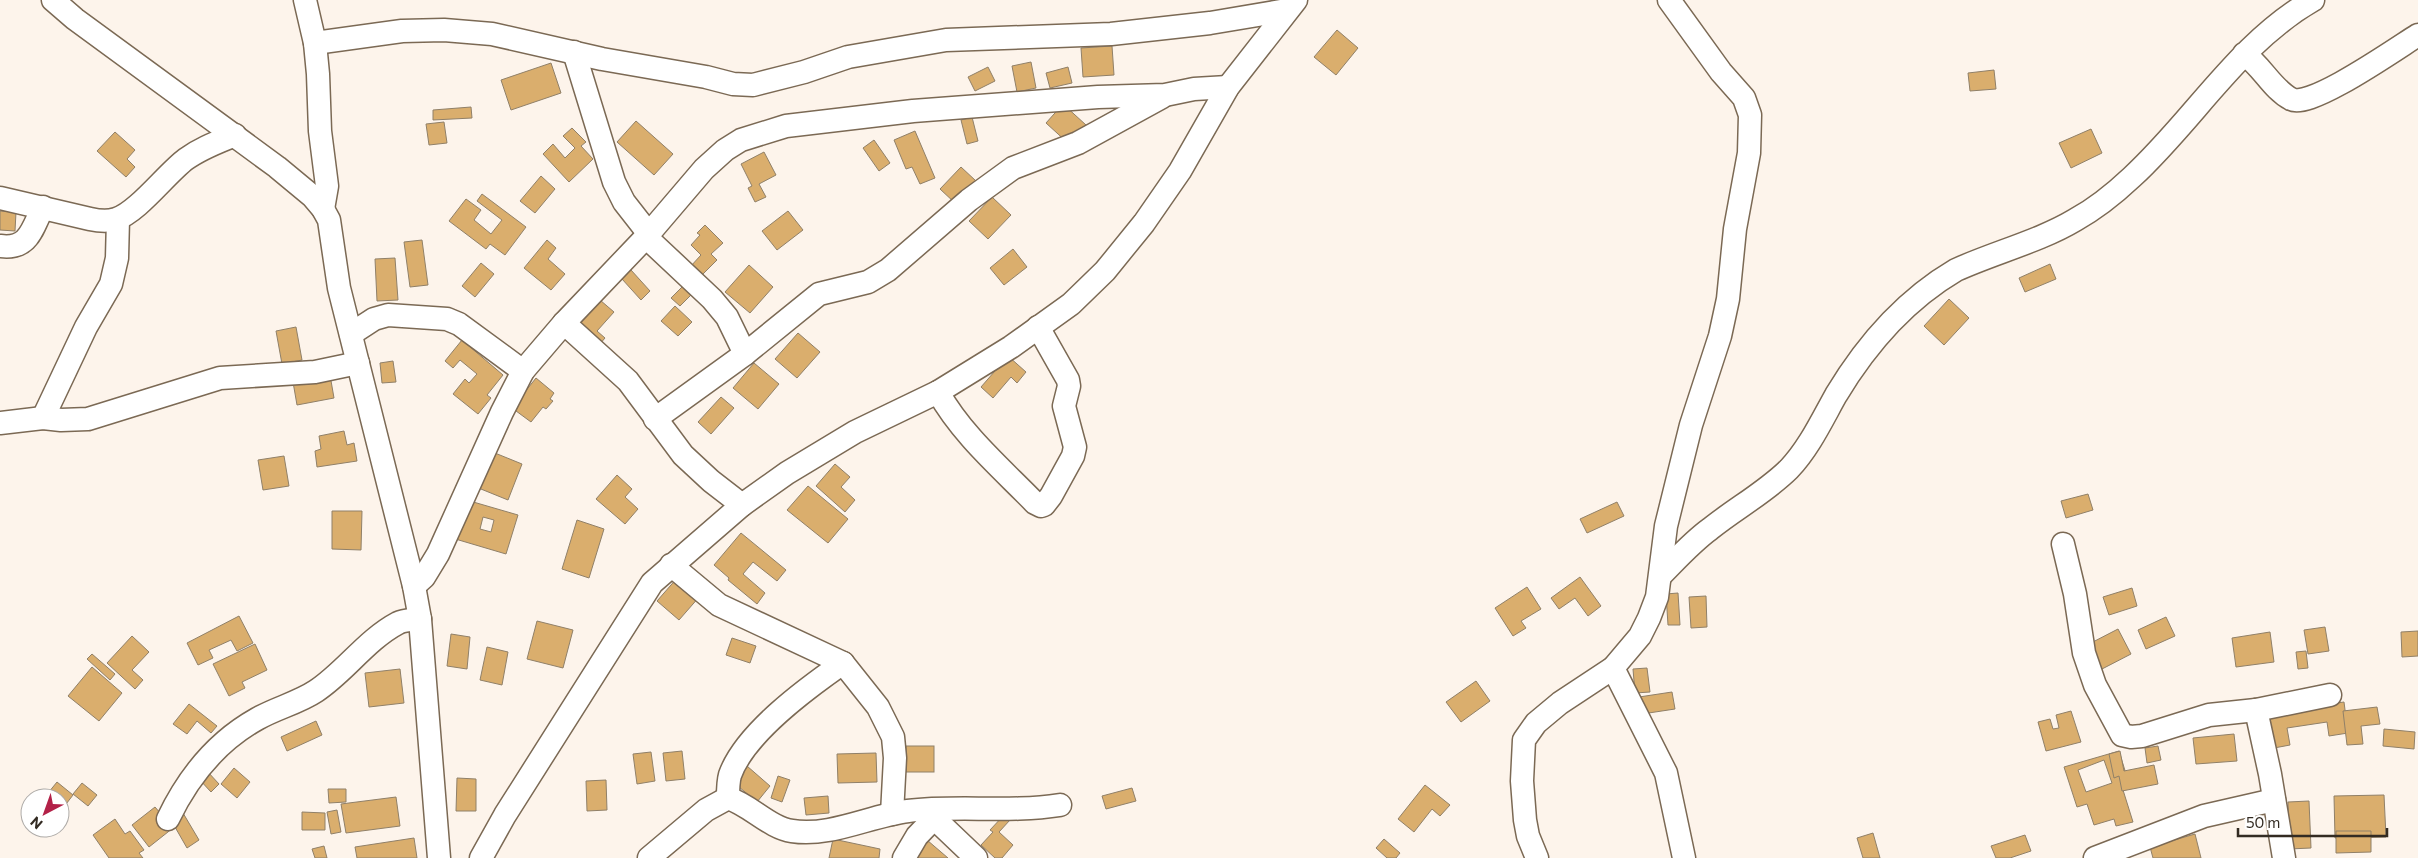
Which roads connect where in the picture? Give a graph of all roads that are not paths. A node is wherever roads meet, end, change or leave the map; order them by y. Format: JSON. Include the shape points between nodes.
{"nodes":[{"id":1,"x":53,"y":0,"type":"edge"},
{"id":2,"x":305,"y":0,"type":"edge"},
{"id":3,"x":1669,"y":0,"type":"edge"},
{"id":4,"x":2313,"y":0,"type":"edge"},
{"id":5,"x":1292,"y":5,"type":"edge"},
{"id":6,"x":2418,"y":35,"type":"edge"},
{"id":7,"x":315,"y":43,"type":"junction"},
{"id":8,"x":574,"y":52,"type":"junction"},
{"id":9,"x":2244,"y":54,"type":"junction"},
{"id":10,"x":1228,"y":87,"type":"junction"},
{"id":11,"x":1165,"y":95,"type":"junction"},
{"id":12,"x":235,"y":135,"type":"junction"},
{"id":13,"x":0,"y":198,"type":"edge"},
{"id":14,"x":44,"y":207,"type":"junction"},
{"id":15,"x":323,"y":209,"type":"junction"},
{"id":16,"x":118,"y":219,"type":"junction"},
{"id":17,"x":647,"y":236,"type":"junction"},
{"id":18,"x":0,"y":246,"type":"edge"},
{"id":19,"x":564,"y":323,"type":"junction"},
{"id":20,"x":1038,"y":327,"type":"junction"},
{"id":21,"x":351,"y":334,"type":"junction"},
{"id":22,"x":745,"y":354,"type":"junction"},
{"id":23,"x":358,"y":363,"type":"junction"},
{"id":24,"x":523,"y":371,"type":"junction"},
{"id":25,"x":938,"y":392,"type":"junction"},
{"id":26,"x":43,"y":418,"type":"junction"},
{"id":27,"x":655,"y":419,"type":"junction"},
{"id":28,"x":0,"y":423,"type":"edge"},
{"id":29,"x":742,"y":505,"type":"junction"},
{"id":30,"x":2063,"y":544,"type":"dead end"},
{"id":31,"x":671,"y":565,"type":"junction"},
{"id":32,"x":1660,"y":575,"type":"junction"},
{"id":33,"x":414,"y":586,"type":"junction"},
{"id":34,"x":420,"y":619,"type":"junction"},
{"id":35,"x":843,"y":664,"type":"junction"},
{"id":36,"x":1613,"y":668,"type":"junction"},
{"id":37,"x":2330,"y":695,"type":"dead end"},
{"id":38,"x":2256,"y":710,"type":"junction"},
{"id":39,"x":728,"y":798,"type":"junction"},
{"id":40,"x":2274,"y":800,"type":"junction"},
{"id":41,"x":1060,"y":805,"type":"dead end"},
{"id":42,"x":892,"y":814,"type":"junction"},
{"id":43,"x":938,"y":814,"type":"junction"},
{"id":44,"x":168,"y":819,"type":"dead end"},
{"id":45,"x":439,"y":858,"type":"edge"},
{"id":46,"x":482,"y":858,"type":"edge"},
{"id":47,"x":649,"y":858,"type":"edge"},
{"id":48,"x":904,"y":858,"type":"edge"},
{"id":49,"x":976,"y":858,"type":"edge"},
{"id":50,"x":1537,"y":858,"type":"edge"},
{"id":51,"x":1684,"y":858,"type":"edge"},
{"id":52,"x":2095,"y":858,"type":"edge"},
{"id":53,"x":2284,"y":858,"type":"edge"}],
"edges":[{"from":1,"to":12,"type":"street"},
{"from":2,"to":7,"type":"street"},
{"from":3,"to":32,"type":"street","via":[[1744,98],[1750,115],[1750,129],[1728,300],[1720,336],[1691,425],[1666,526]]},
{"from":4,"to":9,"type":"street","via":[[2296,10]]},
{"from":5,"to":8,"type":"street","via":[[1210,23],[1111,34],[946,40],[848,57],[754,85],[733,84]]},
{"from":5,"to":10,"type":"street"},
{"from":6,"to":9,"type":"street","via":[[2334,88],[2302,102],[2287,97],[2257,63]]},
{"from":7,"to":8,"type":"street","via":[[402,31],[444,30],[492,34]]},
{"from":7,"to":15,"type":"street","via":[[327,186]]},
{"from":8,"to":17,"type":"street","via":[[614,182]]},
{"from":9,"to":32,"type":"street","via":[[2155,154],[2111,195],[2074,221],[1956,270],[1905,309],[1862,354],[1790,468],[1710,529]]},
{"from":10,"to":11,"type":"street"},
{"from":10,"to":20,"type":"street","via":[[1180,171],[1144,223],[1105,271],[1071,304]]},
{"from":11,"to":17,"type":"street","via":[[913,111],[786,126],[760,133],[740,140],[704,169]]},
{"from":11,"to":22,"type":"street","via":[[1078,143],[1013,168],[969,200],[888,270],[868,282],[819,294]]},
{"from":12,"to":15,"type":"street","via":[[306,190]]},
{"from":12,"to":16,"type":"street","via":[[206,146],[186,159]]},
{"from":13,"to":14,"type":"street"},
{"from":14,"to":16,"type":"street","via":[[90,219]]},
{"from":14,"to":18,"type":"street","via":[[27,239],[21,244]]},
{"from":15,"to":21,"type":"street","via":[[329,220],[339,288]]},
{"from":16,"to":26,"type":"street","via":[[117,258],[111,284],[86,327]]},
{"from":17,"to":19,"type":"street"},
{"from":17,"to":22,"type":"street","via":[[727,317]]},
{"from":19,"to":24,"type":"street"},
{"from":19,"to":27,"type":"street","via":[[628,381]]},
{"from":20,"to":25,"type":"street"},
{"from":20,"to":25,"type":"street","via":[[1068,380],[1064,406],[1075,447],[1070,465],[1044,505],[1035,503],[976,443],[950,413]]},
{"from":21,"to":23,"type":"street"},
{"from":21,"to":24,"type":"street","via":[[374,320],[388,316],[447,319],[459,324]]},
{"from":22,"to":27,"type":"street"},
{"from":23,"to":26,"type":"street","via":[[315,372],[220,378],[88,418]]},
{"from":23,"to":33,"type":"street"},
{"from":24,"to":33,"type":"street","via":[[438,554],[424,577]]},
{"from":25,"to":29,"type":"street","via":[[855,432]]},
{"from":26,"to":28,"type":"street"},
{"from":27,"to":29,"type":"street","via":[[683,454]]},
{"from":29,"to":31,"type":"street"},
{"from":30,"to":38,"type":"street","via":[[2084,653],[2095,685],[2122,735],[2142,736],[2209,715]]},
{"from":31,"to":35,"type":"street","via":[[719,605]]},
{"from":31,"to":46,"type":"street","via":[[638,602],[505,815]]},
{"from":32,"to":36,"type":"street","via":[[1657,597],[1649,618],[1636,642]]},
{"from":33,"to":34,"type":"street"},
{"from":34,"to":44,"type":"street","via":[[399,622],[379,635],[316,691],[258,718],[233,736],[200,765]]},
{"from":34,"to":45,"type":"street"},
{"from":35,"to":39,"type":"street","via":[[790,701],[747,747],[730,776]]},
{"from":35,"to":42,"type":"street","via":[[878,707],[893,737]]},
{"from":36,"to":50,"type":"street","via":[[1553,708],[1536,723],[1524,740],[1524,820]]},
{"from":36,"to":51,"type":"street","via":[[1666,773]]},
{"from":37,"to":38,"type":"street"},
{"from":38,"to":40,"type":"street"},
{"from":39,"to":42,"type":"street","via":[[778,826],[805,833]]},
{"from":39,"to":47,"type":"street","via":[[706,810]]},
{"from":40,"to":52,"type":"street","via":[[2204,816]]},
{"from":40,"to":53,"type":"street"},
{"from":41,"to":43,"type":"street"},
{"from":42,"to":43,"type":"street"},
{"from":43,"to":48,"type":"street","via":[[917,836]]},
{"from":43,"to":49,"type":"street"}]}
